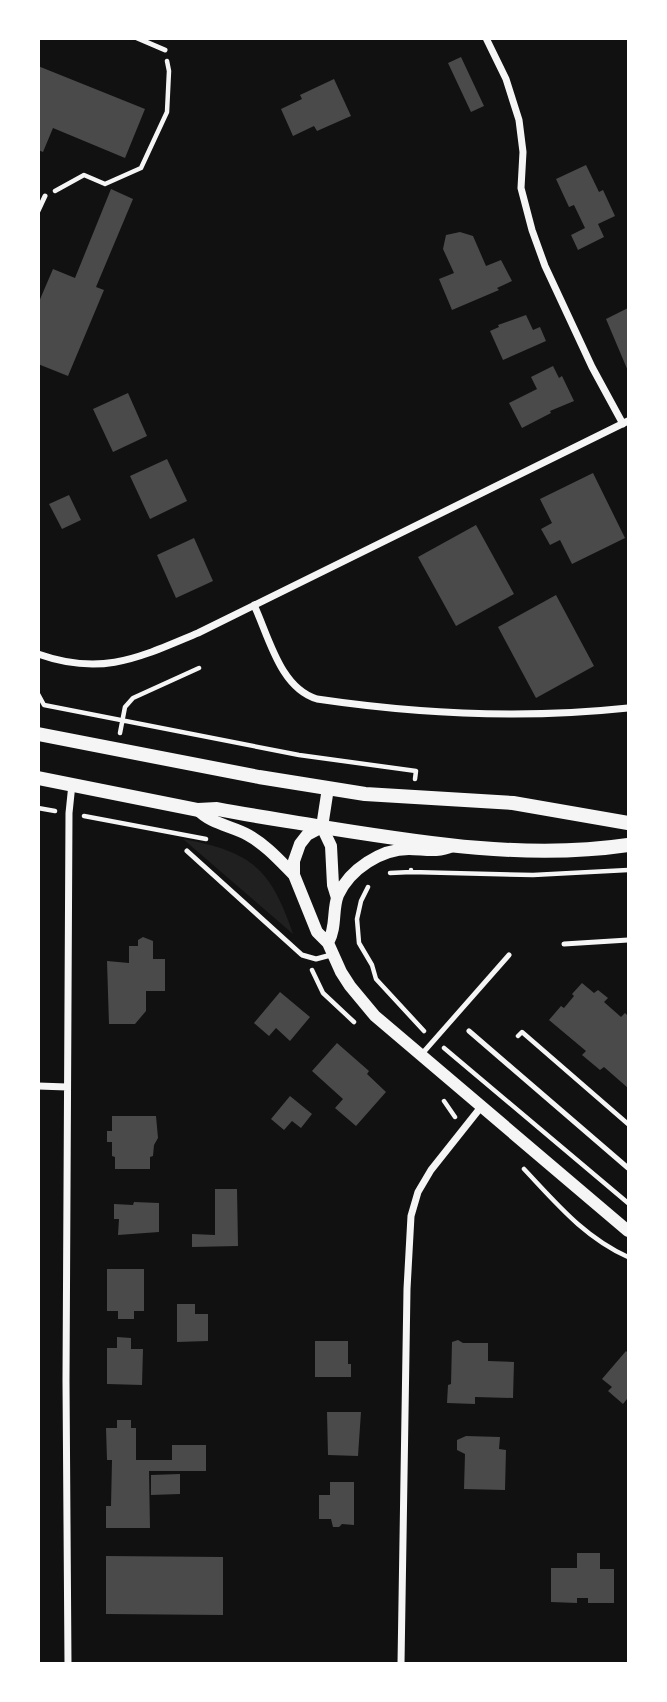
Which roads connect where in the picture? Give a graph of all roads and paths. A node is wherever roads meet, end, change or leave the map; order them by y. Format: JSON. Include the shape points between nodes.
{"nodes":[{"id":1,"x":137,"y":38,"type":"edge"},
{"id":2,"x":486,"y":38,"type":"edge"},
{"id":3,"x":165,"y":50,"type":"joint"},
{"id":4,"x":45,"y":196,"type":"joint"},
{"id":5,"x":38,"y":211,"type":"edge"},
{"id":6,"x":626,"y":423,"type":"edge"},
{"id":7,"x":254,"y":605,"type":"junction"},
{"id":8,"x":38,"y":654,"type":"edge"},
{"id":9,"x":198,"y":668,"type":"dead end"},
{"id":10,"x":38,"y":694,"type":"edge"},
{"id":11,"x":41,"y":704,"type":"edge"},
{"id":12,"x":628,"y":708,"type":"edge"},
{"id":13,"x":122,"y":722,"type":"junction"},
{"id":14,"x":38,"y":734,"type":"edge"},
{"id":15,"x":117,"y":750,"type":"junction"},
{"id":16,"x":38,"y":778,"type":"edge"},
{"id":17,"x":72,"y":784,"type":"junction"},
{"id":18,"x":415,"y":785,"type":"dead end"},
{"id":19,"x":328,"y":788,"type":"junction"},
{"id":20,"x":38,"y":808,"type":"edge"},
{"id":21,"x":198,"y":810,"type":"junction"},
{"id":22,"x":69,"y":813,"type":"junction"},
{"id":23,"x":628,"y":823,"type":"edge"},
{"id":24,"x":322,"y":827,"type":"junction"},
{"id":25,"x":211,"y":839,"type":"dead end"},
{"id":26,"x":454,"y":845,"type":"junction"},
{"id":27,"x":628,"y":845,"type":"edge"},
{"id":28,"x":187,"y":851,"type":"dead end"},
{"id":29,"x":411,"y":864,"type":"dead end"},
{"id":30,"x":628,"y":870,"type":"edge"},
{"id":31,"x":411,"y":872,"type":"junction"},
{"id":32,"x":387,"y":873,"type":"dead end"},
{"id":33,"x":294,"y":875,"type":"junction"},
{"id":34,"x":372,"y":881,"type":"dead end"},
{"id":35,"x":357,"y":884,"type":"dead end"},
{"id":36,"x":368,"y":887,"type":"junction"},
{"id":37,"x":337,"y":898,"type":"junction"},
{"id":38,"x":628,"y":940,"type":"edge"},
{"id":39,"x":564,"y":944,"type":"dead end"},
{"id":40,"x":330,"y":948,"type":"junction"},
{"id":41,"x":509,"y":955,"type":"dead end"},
{"id":42,"x":469,"y":1031,"type":"dead end"},
{"id":43,"x":518,"y":1036,"type":"dead end"},
{"id":44,"x":435,"y":1040,"type":"junction"},
{"id":45,"x":421,"y":1055,"type":"junction"},
{"id":46,"x":38,"y":1086,"type":"edge"},
{"id":47,"x":67,"y":1087,"type":"junction"},
{"id":48,"x":481,"y":1107,"type":"junction"},
{"id":49,"x":628,"y":1124,"type":"edge"},
{"id":50,"x":523,"y":1168,"type":"dead end"},
{"id":51,"x":628,"y":1168,"type":"edge"},
{"id":52,"x":628,"y":1203,"type":"edge"},
{"id":53,"x":627,"y":1227,"type":"edge"},
{"id":54,"x":628,"y":1257,"type":"edge"},
{"id":55,"x":68,"y":1664,"type":"edge"},
{"id":56,"x":401,"y":1664,"type":"edge"}],
"edges":[{"from":1,"to":3,"type":"lane"},
{"from":2,"to":6,"type":"street","via":[[519,120],[521,188],[532,230],[586,354]]},
{"from":3,"to":4,"type":"path","via":[[167,112],[141,168],[105,184],[84,175]]},
{"from":4,"to":5,"type":"lane"},
{"from":6,"to":7,"type":"street"},
{"from":7,"to":8,"type":"street","via":[[129,661],[91,664]]},
{"from":7,"to":12,"type":"street","via":[[289,680],[300,692],[317,699],[459,712],[573,713]]},
{"from":9,"to":13,"type":"path","via":[[133,698],[125,707]]},
{"from":10,"to":11,"type":"path"},
{"from":11,"to":13,"type":"path"},
{"from":13,"to":15,"type":"path"},
{"from":13,"to":18,"type":"path","via":[[322,759],[416,771]]},
{"from":14,"to":15,"type":"main road"},
{"from":15,"to":19,"type":"main road"},
{"from":16,"to":17,"type":"main road"},
{"from":17,"to":21,"type":"main road"},
{"from":17,"to":22,"type":"street"},
{"from":19,"to":23,"type":"main road","via":[[414,799],[513,803]]},
{"from":19,"to":24,"type":"street"},
{"from":20,"to":22,"type":"path"},
{"from":21,"to":24,"type":"main road","via":[[217,809]]},
{"from":21,"to":33,"type":"street","via":[[251,836]]},
{"from":22,"to":25,"type":"path"},
{"from":22,"to":47,"type":"street"},
{"from":24,"to":26,"type":"main road"},
{"from":24,"to":33,"type":"street","via":[[300,844]]},
{"from":24,"to":37,"type":"street","via":[[331,846]]},
{"from":26,"to":27,"type":"main road","via":[[518,850]]},
{"from":26,"to":37,"type":"street","via":[[440,851],[401,849],[381,855],[362,866]]},
{"from":28,"to":40,"type":"lane","via":[[302,955],[312,960]]},
{"from":29,"to":31,"type":"path"},
{"from":30,"to":31,"type":"path","via":[[533,875]]},
{"from":31,"to":32,"type":"path"},
{"from":33,"to":40,"type":"street","via":[[313,925]]},
{"from":34,"to":36,"type":"path"},
{"from":35,"to":36,"type":"path"},
{"from":36,"to":44,"type":"path","via":[[357,919],[359,943],[376,979]]},
{"from":37,"to":40,"type":"street"},
{"from":38,"to":39,"type":"lane"},
{"from":40,"to":45,"type":"street","via":[[362,1003]]},
{"from":41,"to":44,"type":"lane"},
{"from":42,"to":51,"type":"lane"},
{"from":43,"to":49,"type":"path","via":[[522,1032]]},
{"from":44,"to":45,"type":"lane"},
{"from":44,"to":52,"type":"path"},
{"from":45,"to":48,"type":"street"},
{"from":46,"to":47,"type":"street"},
{"from":47,"to":55,"type":"street"},
{"from":48,"to":53,"type":"street"},
{"from":48,"to":56,"type":"street","via":[[431,1170],[411,1216]]},
{"from":50,"to":54,"type":"path","via":[[604,1247]]}]}
